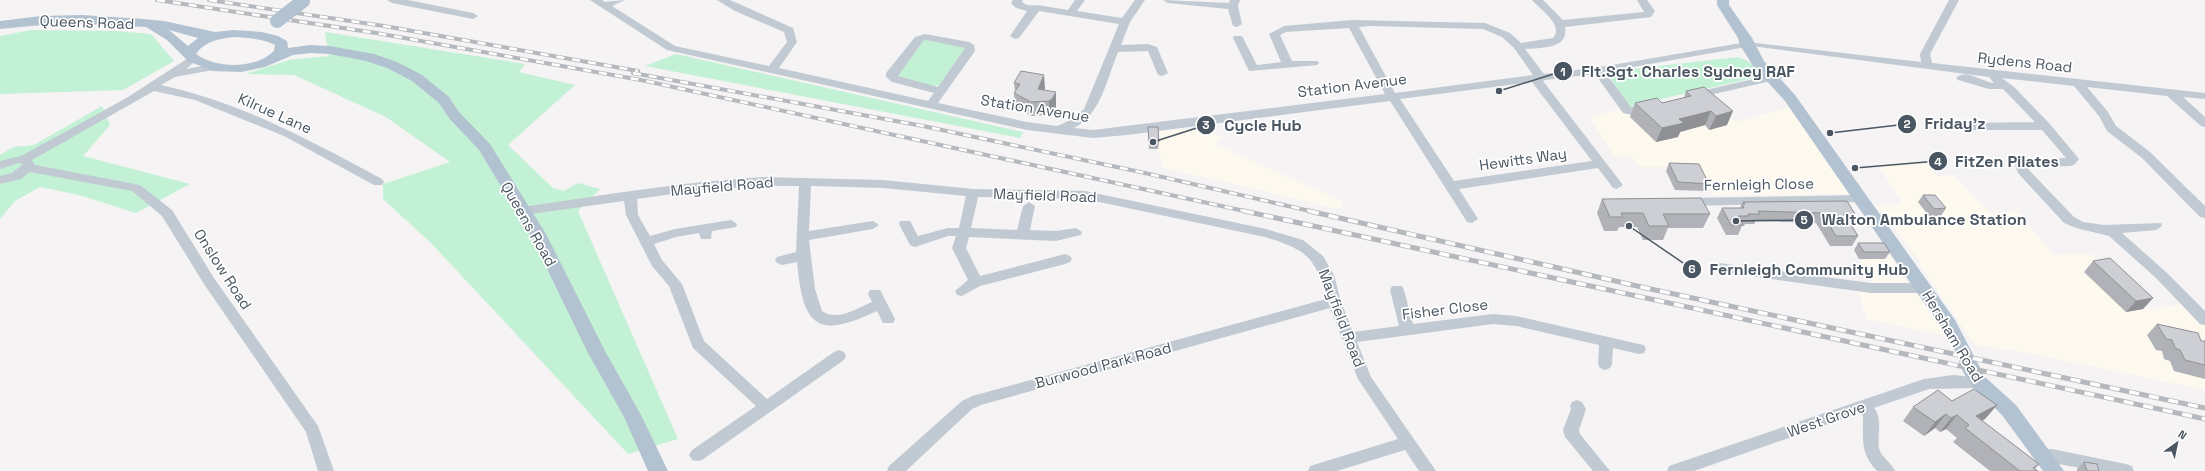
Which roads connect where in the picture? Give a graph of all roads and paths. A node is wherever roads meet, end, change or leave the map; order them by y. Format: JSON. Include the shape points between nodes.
{"nodes":[{"id":1,"x":304,"y":0,"type":"edge"},
{"id":2,"x":392,"y":0,"type":"edge"},
{"id":3,"x":620,"y":0,"type":"edge"},
{"id":4,"x":722,"y":0,"type":"edge"},
{"id":5,"x":1018,"y":0,"type":"edge"},
{"id":6,"x":1080,"y":0,"type":"edge"},
{"id":7,"x":1140,"y":0,"type":"edge"},
{"id":8,"x":1168,"y":0,"type":"edge"},
{"id":9,"x":1537,"y":0,"type":"edge"},
{"id":10,"x":1642,"y":0,"type":"edge"},
{"id":11,"x":1724,"y":0,"type":"edge"},
{"id":12,"x":1954,"y":0,"type":"edge"},
{"id":13,"x":599,"y":3,"type":"edge"},
{"id":14,"x":1234,"y":3,"type":"edge"},
{"id":15,"x":1034,"y":10,"type":"junction"},
{"id":16,"x":1071,"y":13,"type":"junction"},
{"id":17,"x":473,"y":16,"type":"dead end"},
{"id":18,"x":276,"y":22,"type":"junction"},
{"id":19,"x":1125,"y":22,"type":"junction"},
{"id":20,"x":1352,"y":23,"type":"junction"},
{"id":21,"x":1237,"y":24,"type":"dead end"},
{"id":22,"x":1560,"y":24,"type":"junction"},
{"id":23,"x":0,"y":25,"type":"edge"},
{"id":24,"x":151,"y":25,"type":"junction"},
{"id":25,"x":240,"y":33,"type":"junction"},
{"id":26,"x":215,"y":36,"type":"junction"},
{"id":27,"x":1015,"y":36,"type":"dead end"},
{"id":28,"x":1238,"y":38,"type":"dead end"},
{"id":29,"x":275,"y":39,"type":"junction"},
{"id":30,"x":1518,"y":46,"type":"junction"},
{"id":31,"x":1754,"y":48,"type":"junction"},
{"id":32,"x":1115,"y":49,"type":"junction"},
{"id":33,"x":330,"y":50,"type":"junction"},
{"id":34,"x":192,"y":56,"type":"junction"},
{"id":35,"x":276,"y":56,"type":"junction"},
{"id":36,"x":1313,"y":63,"type":"dead end"},
{"id":37,"x":1901,"y":63,"type":"junction"},
{"id":38,"x":1288,"y":64,"type":"junction"},
{"id":39,"x":1927,"y":66,"type":"junction"},
{"id":40,"x":213,"y":67,"type":"junction"},
{"id":41,"x":771,"y":70,"type":"junction"},
{"id":42,"x":1598,"y":70,"type":"junction"},
{"id":43,"x":1162,"y":73,"type":"dead end"},
{"id":44,"x":1992,"y":74,"type":"junction"},
{"id":45,"x":171,"y":76,"type":"junction"},
{"id":46,"x":1775,"y":77,"type":"junction"},
{"id":47,"x":1538,"y":78,"type":"junction"},
{"id":48,"x":2078,"y":83,"type":"junction"},
{"id":49,"x":2006,"y":86,"type":"junction"},
{"id":50,"x":153,"y":87,"type":"junction"},
{"id":51,"x":941,"y":91,"type":"junction"},
{"id":52,"x":2169,"y":91,"type":"junction"},
{"id":53,"x":2205,"y":96,"type":"edge"},
{"id":54,"x":1392,"y":97,"type":"junction"},
{"id":55,"x":1682,"y":99,"type":"edge"},
{"id":56,"x":1661,"y":104,"type":"edge"},
{"id":57,"x":931,"y":105,"type":"junction"},
{"id":58,"x":1089,"y":110,"type":"junction"},
{"id":59,"x":2205,"y":123,"type":"edge"},
{"id":60,"x":2045,"y":126,"type":"junction"},
{"id":61,"x":1966,"y":127,"type":"dead end"},
{"id":62,"x":1054,"y":131,"type":"junction"},
{"id":63,"x":1104,"y":134,"type":"junction"},
{"id":64,"x":26,"y":163,"type":"junction"},
{"id":65,"x":0,"y":164,"type":"edge"},
{"id":66,"x":1600,"y":164,"type":"junction"},
{"id":67,"x":0,"y":180,"type":"edge"},
{"id":68,"x":378,"y":182,"type":"dead end"},
{"id":69,"x":805,"y":182,"type":"junction"},
{"id":70,"x":1617,"y":185,"type":"dead end"},
{"id":71,"x":1451,"y":186,"type":"junction"},
{"id":72,"x":973,"y":193,"type":"junction"},
{"id":73,"x":630,"y":195,"type":"junction"},
{"id":74,"x":1861,"y":199,"type":"junction"},
{"id":75,"x":1673,"y":203,"type":"edge"},
{"id":76,"x":1029,"y":206,"type":"dead end"},
{"id":77,"x":523,"y":211,"type":"junction"},
{"id":78,"x":2205,"y":214,"type":"edge"},
{"id":79,"x":1472,"y":219,"type":"dead end"},
{"id":80,"x":731,"y":224,"type":"dead end"},
{"id":81,"x":905,"y":224,"type":"dead end"},
{"id":82,"x":878,"y":226,"type":"dead end"},
{"id":83,"x":2156,"y":226,"type":"dead end"},
{"id":84,"x":2107,"y":229,"type":"junction"},
{"id":85,"x":964,"y":232,"type":"junction"},
{"id":86,"x":1076,"y":232,"type":"dead end"},
{"id":87,"x":1023,"y":234,"type":"junction"},
{"id":88,"x":802,"y":237,"type":"junction"},
{"id":89,"x":647,"y":242,"type":"junction"},
{"id":90,"x":802,"y":256,"type":"junction"},
{"id":91,"x":1065,"y":259,"type":"dead end"},
{"id":92,"x":782,"y":260,"type":"dead end"},
{"id":93,"x":1719,"y":268,"type":"dead end"},
{"id":94,"x":976,"y":282,"type":"junction"},
{"id":95,"x":1924,"y":288,"type":"junction"},
{"id":96,"x":1397,"y":290,"type":"dead end"},
{"id":97,"x":962,"y":291,"type":"dead end"},
{"id":98,"x":1334,"y":302,"type":"junction"},
{"id":99,"x":888,"y":319,"type":"dead end"},
{"id":100,"x":2205,"y":320,"type":"edge"},
{"id":101,"x":1407,"y":330,"type":"junction"},
{"id":102,"x":1349,"y":338,"type":"junction"},
{"id":103,"x":1606,"y":342,"type":"junction"},
{"id":104,"x":1639,"y":349,"type":"dead end"},
{"id":105,"x":839,"y":356,"type":"dead end"},
{"id":106,"x":1605,"y":364,"type":"dead end"},
{"id":107,"x":1979,"y":382,"type":"junction"},
{"id":108,"x":765,"y":406,"type":"junction"},
{"id":109,"x":1577,"y":406,"type":"dead end"},
{"id":110,"x":1863,"y":406,"type":"junction"},
{"id":111,"x":1407,"y":443,"type":"junction"},
{"id":112,"x":697,"y":454,"type":"dead end"},
{"id":113,"x":2042,"y":455,"type":"junction"},
{"id":114,"x":326,"y":471,"type":"edge"},
{"id":115,"x":658,"y":471,"type":"edge"},
{"id":116,"x":895,"y":471,"type":"edge"},
{"id":117,"x":1316,"y":471,"type":"edge"},
{"id":118,"x":1428,"y":471,"type":"edge"},
{"id":119,"x":1602,"y":471,"type":"edge"},
{"id":120,"x":1675,"y":471,"type":"edge"},
{"id":121,"x":1887,"y":471,"type":"edge"},
{"id":122,"x":2054,"y":471,"type":"edge"},
{"id":123,"x":2126,"y":471,"type":"edge"}],
"edges":[{"from":1,"to":18,"type":"main road","bridge":true},
{"from":2,"to":17,"type":"street"},
{"from":3,"to":13,"type":"street"},
{"from":4,"to":41,"type":"street","via":[[789,30],[792,42]]},
{"from":5,"to":15,"type":"street","via":[[1016,3],[1020,6]]},
{"from":6,"to":16,"type":"street"},
{"from":7,"to":19,"type":"street"},
{"from":8,"to":14,"type":"street"},
{"from":9,"to":22,"type":"street"},
{"from":10,"to":22,"type":"street","via":[[1650,11],[1647,15]]},
{"from":11,"to":31,"type":"main road","name":"Hersham Road","via":[[1745,38]]},
{"from":12,"to":39,"type":"street","via":[[1925,54]]},
{"from":13,"to":41,"type":"street","name":"Station Avenue","via":[[671,48]]},
{"from":14,"to":21,"type":"street"},
{"from":15,"to":16,"type":"street"},
{"from":15,"to":27,"type":"street"},
{"from":16,"to":19,"type":"street"},
{"from":18,"to":25,"type":"main road"},
{"from":18,"to":29,"type":"main road","via":[[270,31]]},
{"from":19,"to":32,"type":"street"},
{"from":20,"to":30,"type":"street","via":[[1448,23],[1485,26],[1506,35]]},
{"from":20,"to":38,"type":"street","via":[[1284,29],[1274,34]]},
{"from":20,"to":54,"type":"street"},
{"from":22,"to":30,"type":"street","via":[[1561,32],[1557,40]]},
{"from":23,"to":24,"type":"main road","name":"Queens Road","via":[[67,18]]},
{"from":24,"to":26,"type":"main road","name":"Queens Road","via":[[176,27],[195,34]]},
{"from":24,"to":34,"type":"main road","name":"Queens Road","via":[[167,32]]},
{"from":25,"to":26,"type":"main road"},
{"from":25,"to":29,"type":"main road","name":"Queens Road"},
{"from":26,"to":34,"type":"main road","via":[[196,45]]},
{"from":28,"to":38,"type":"street","via":[[1253,69]]},
{"from":29,"to":33,"type":"main road","name":"Queens Road","via":[[307,43]]},
{"from":29,"to":35,"type":"main road","via":[[282,44]]},
{"from":30,"to":47,"type":"street"},
{"from":31,"to":37,"type":"street","name":"Rydens Road"},
{"from":31,"to":42,"type":"street","name":"Station Avenue"},
{"from":31,"to":46,"type":"main road","name":"Hersham Road"},
{"from":32,"to":43,"type":"street","via":[[1148,46],[1153,49]]},
{"from":32,"to":58,"type":"street"},
{"from":33,"to":35,"type":"main road","name":"Queens Road","via":[[299,50]]},
{"from":33,"to":77,"type":"main road","name":"Queens Road","via":[[381,61],[410,74],[432,89],[485,147]]},
{"from":34,"to":40,"type":"main road","name":"Queens Road"},
{"from":34,"to":45,"type":"street"},
{"from":35,"to":40,"type":"main road","name":"Queens Road","via":[[246,68]]},
{"from":36,"to":38,"type":"street"},
{"from":37,"to":39,"type":"street","name":"Rydens Road"},
{"from":37,"to":49,"type":"street","via":[[1906,72],[1971,79],[1989,86]]},
{"from":39,"to":44,"type":"street","name":"Rydens Road"},
{"from":40,"to":45,"type":"street"},
{"from":41,"to":57,"type":"street","name":"Station Avenue"},
{"from":42,"to":47,"type":"street","name":"Station Avenue"},
{"from":42,"to":56,"type":"street","via":[[1627,110],[1633,111]]},
{"from":44,"to":48,"type":"street","name":"Rydens Road"},
{"from":44,"to":49,"type":"street"},
{"from":45,"to":50,"type":"street"},
{"from":46,"to":55,"type":"street"},
{"from":46,"to":74,"type":"main road","name":"Hersham Road"},
{"from":47,"to":54,"type":"street","name":"Station Avenue"},
{"from":47,"to":66,"type":"street"},
{"from":48,"to":52,"type":"street","name":"Rydens Road"},
{"from":48,"to":78,"type":"street","via":[[2111,128],[2146,155]]},
{"from":49,"to":60,"type":"street"},
{"from":50,"to":64,"type":"street"},
{"from":50,"to":68,"type":"street","name":"Kilrue Lane","via":[[198,98],[288,134]]},
{"from":51,"to":51,"type":"street","via":[[892,77],[892,73],[919,39],[925,37],[970,47],[970,51]]},
{"from":51,"to":57,"type":"street"},
{"from":52,"to":53,"type":"street","name":"Rydens Road"},
{"from":52,"to":59,"type":"street"},
{"from":54,"to":63,"type":"street","name":"Station Avenue"},
{"from":54,"to":71,"type":"street"},
{"from":57,"to":62,"type":"street","name":"Station Avenue"},
{"from":58,"to":62,"type":"street","via":[[1070,126]]},
{"from":58,"to":63,"type":"street","via":[[1093,124]]},
{"from":60,"to":61,"type":"street"},
{"from":60,"to":84,"type":"street","via":[[2073,159],[2070,162],[2024,163],[2021,165],[2022,170],[2069,220],[2088,229]]},
{"from":62,"to":63,"type":"street","name":"Station Avenue"},
{"from":64,"to":65,"type":"street","via":[[12,160]]},
{"from":64,"to":67,"type":"street","via":[[18,175]]},
{"from":64,"to":114,"type":"street","name":"Onslow Road","via":[[136,188],[167,213],[209,280],[313,430]]},
{"from":66,"to":70,"type":"street"},
{"from":66,"to":71,"type":"street","name":"Hewitts Way"},
{"from":69,"to":72,"type":"street","name":"Mayfield Road","via":[[882,184]]},
{"from":69,"to":73,"type":"street","name":"Mayfield Road","via":[[713,184]]},
{"from":69,"to":88,"type":"street"},
{"from":71,"to":79,"type":"street"},
{"from":72,"to":85,"type":"street"},
{"from":72,"to":98,"type":"street","name":"Mayfield Road","via":[[1070,194],[1100,197],[1282,238],[1298,244],[1318,258],[1327,275]]},
{"from":73,"to":77,"type":"street","name":"Mayfield Road"},
{"from":73,"to":89,"type":"street","via":[[632,215]]},
{"from":74,"to":75,"type":"street","name":"Fernleigh Close"},
{"from":74,"to":95,"type":"main road","name":"Hersham Road"},
{"from":76,"to":87,"type":"street"},
{"from":77,"to":115,"type":"main road","name":"Queens Road","via":[[551,258]]},
{"from":80,"to":89,"type":"street","via":[[706,232],[675,233]]},
{"from":81,"to":85,"type":"street","via":[[915,242],[948,232]]},
{"from":82,"to":88,"type":"street"},
{"from":83,"to":84,"type":"street"},
{"from":84,"to":100,"type":"street","via":[[2161,275]]},
{"from":85,"to":87,"type":"street"},
{"from":85,"to":94,"type":"street","via":[[959,248]]},
{"from":86,"to":87,"type":"street","via":[[1056,236]]},
{"from":88,"to":90,"type":"street"},
{"from":89,"to":108,"type":"street","via":[[657,263],[675,284],[698,344]]},
{"from":90,"to":92,"type":"street"},
{"from":90,"to":99,"type":"street","via":[[816,314],[824,320],[835,321],[878,299]]},
{"from":91,"to":94,"type":"street"},
{"from":93,"to":95,"type":"street","via":[[1871,288]]},
{"from":94,"to":97,"type":"street"},
{"from":95,"to":107,"type":"main road","name":"Hersham Road","via":[[1962,347]]},
{"from":96,"to":101,"type":"street"},
{"from":98,"to":102,"type":"street","name":"Mayfield Road"},
{"from":98,"to":116,"type":"street","name":"Burwood Park Road","via":[[977,400],[968,405]]},
{"from":101,"to":102,"type":"street","name":"Fisher Close"},
{"from":101,"to":103,"type":"street","name":"Fisher Close","via":[[1479,320],[1505,320]]},
{"from":102,"to":111,"type":"street","name":"Mayfield Road","via":[[1365,379]]},
{"from":103,"to":104,"type":"street","name":"Fisher Close"},
{"from":103,"to":106,"type":"street"},
{"from":105,"to":108,"type":"street"},
{"from":107,"to":110,"type":"street","name":"West Grove","via":[[1929,383]]},
{"from":107,"to":113,"type":"main road","name":"Hersham Road","via":[[2009,410]]},
{"from":108,"to":112,"type":"street"},
{"from":109,"to":119,"type":"street","via":[[1579,409],[1571,430],[1573,437]]},
{"from":110,"to":120,"type":"street","name":"West Grove"},
{"from":110,"to":121,"type":"street","via":[[1871,414],[1871,447],[1874,456]]},
{"from":111,"to":117,"type":"street"},
{"from":111,"to":118,"type":"street","name":"Mayfield Road"},
{"from":113,"to":122,"type":"main road","name":"Hersham Road"},
{"from":113,"to":123,"type":"street"}]}
